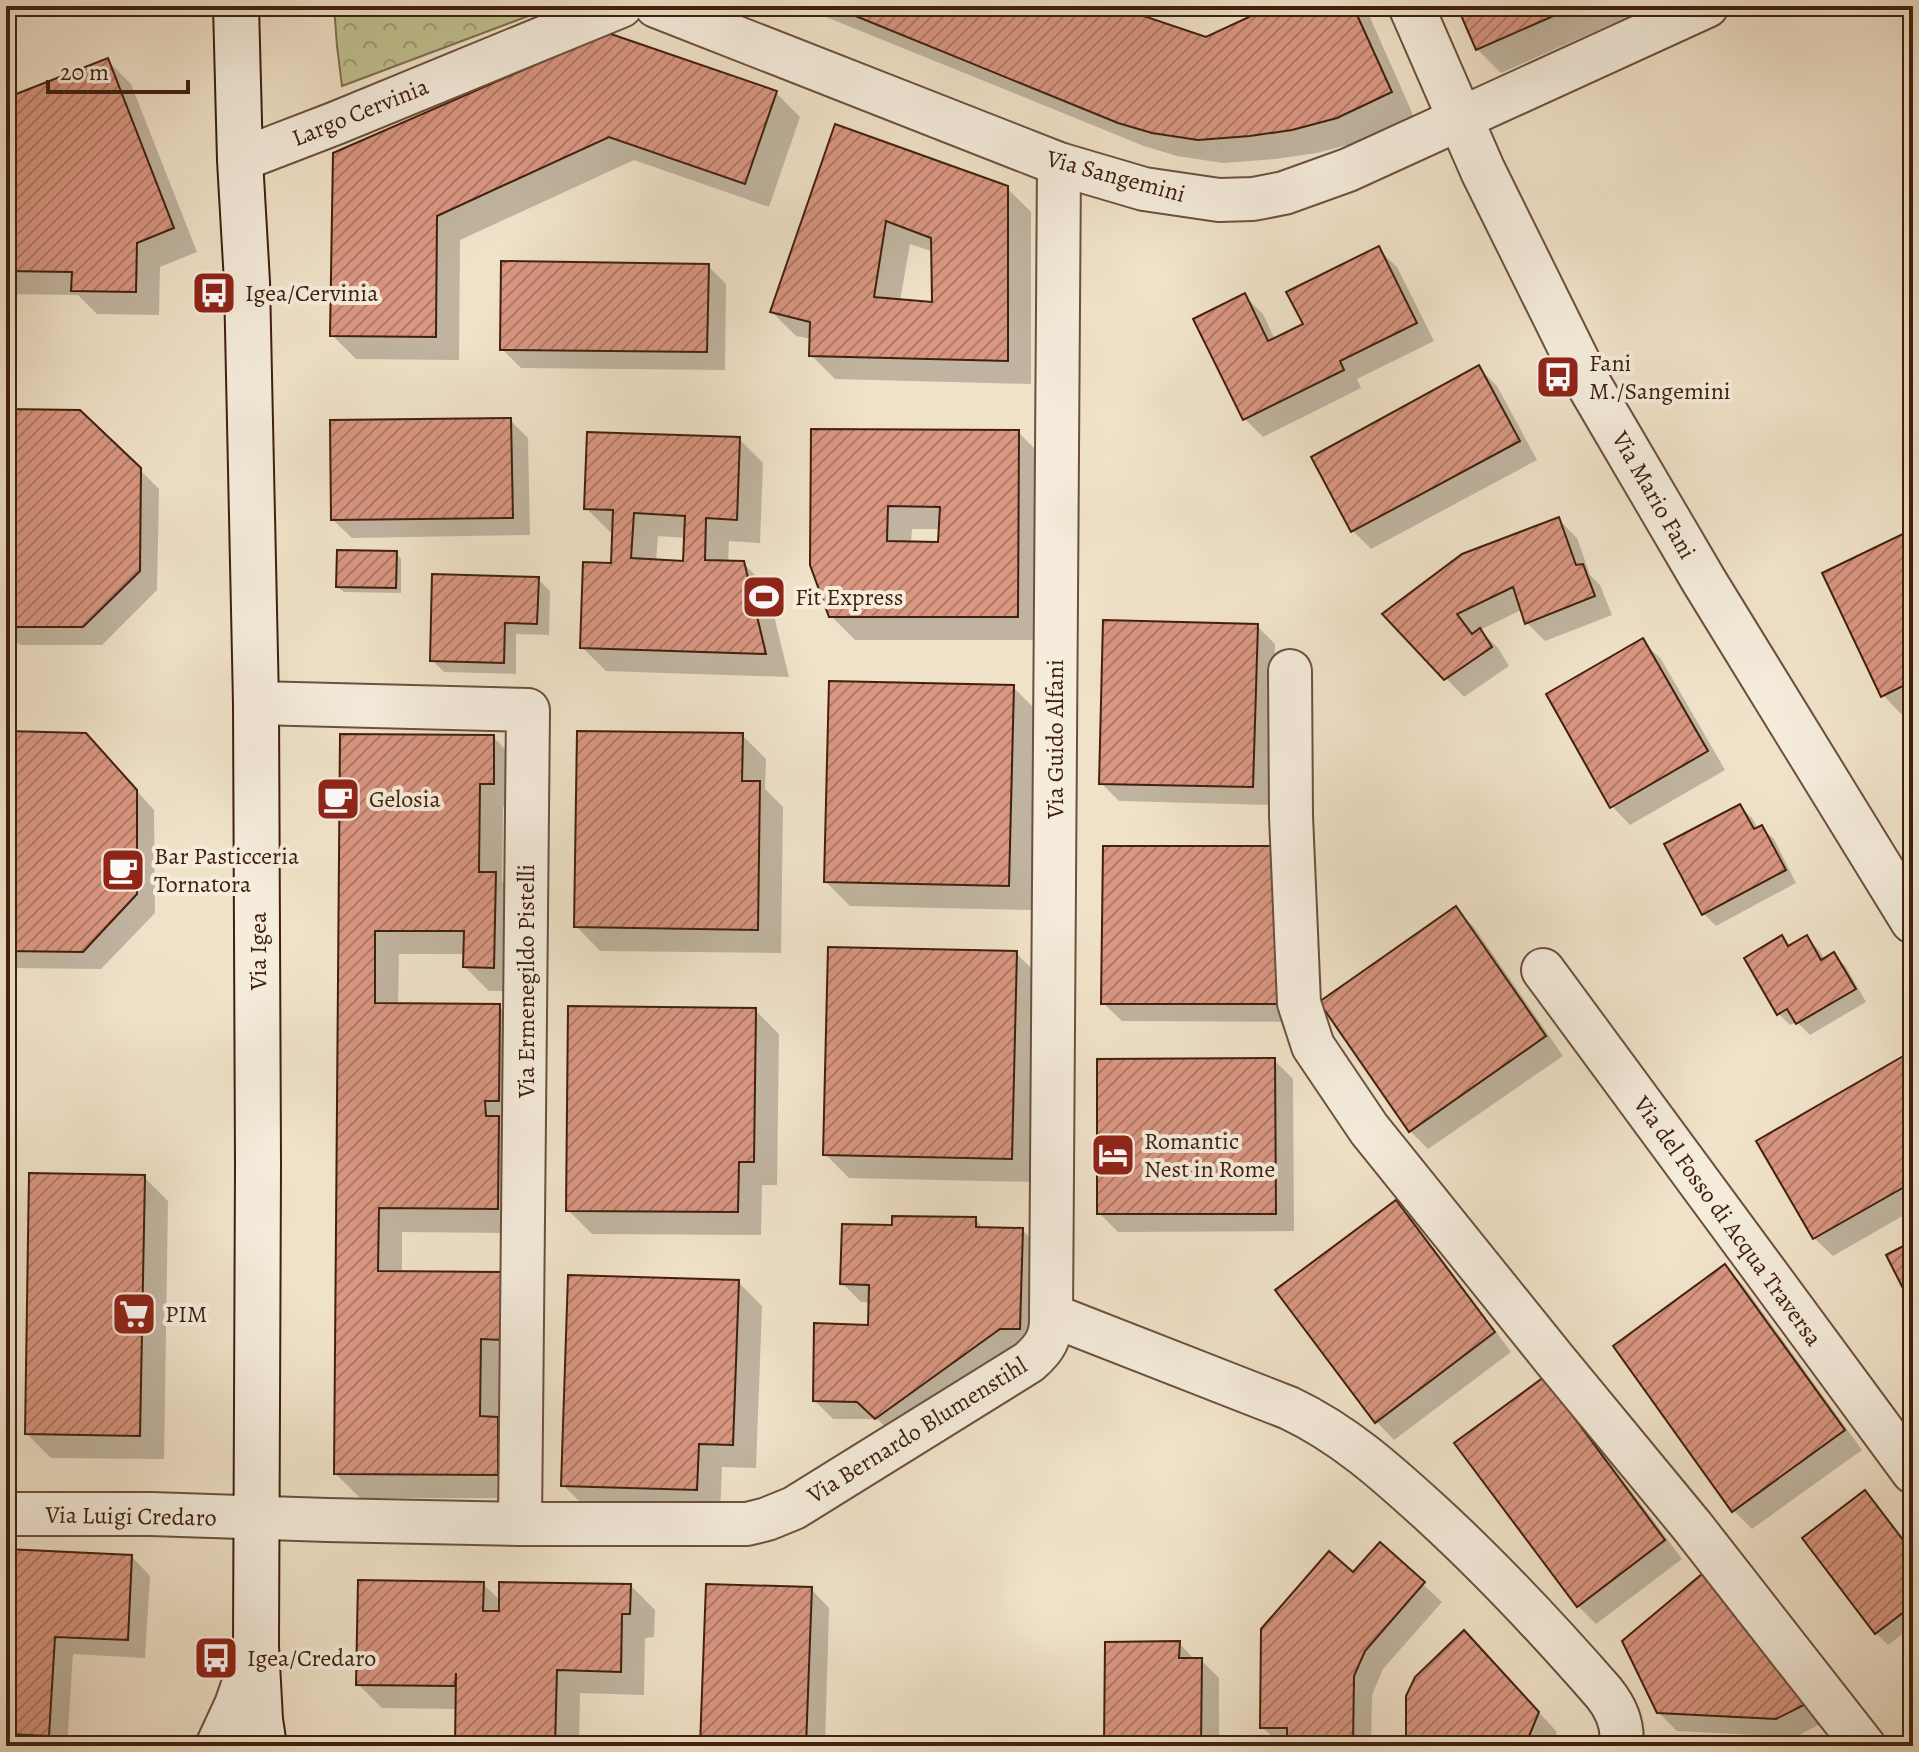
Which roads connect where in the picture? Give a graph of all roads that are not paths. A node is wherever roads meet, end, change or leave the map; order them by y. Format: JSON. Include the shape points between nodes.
{"nodes":[{"id":1,"x":236,"y":6,"type":"edge"},
{"id":2,"x":621,"y":6,"type":"edge"},
{"id":3,"x":656,"y":6,"type":"edge"},
{"id":4,"x":1411,"y":6,"type":"edge"},
{"id":5,"x":1707,"y":6,"type":"edge"},
{"id":6,"x":1460,"y":118,"type":"junction"},
{"id":7,"x":240,"y":160,"type":"junction"},
{"id":8,"x":1059,"y":164,"type":"junction"},
{"id":9,"x":1290,"y":671,"type":"dead end"},
{"id":10,"x":256,"y":703,"type":"junction"},
{"id":11,"x":1913,"y":921,"type":"edge"},
{"id":12,"x":1543,"y":970,"type":"dead end"},
{"id":13,"x":1051,"y":1315,"type":"junction"},
{"id":14,"x":1913,"y":1472,"type":"edge"},
{"id":15,"x":6,"y":1514,"type":"edge"},
{"id":16,"x":255,"y":1518,"type":"junction"},
{"id":17,"x":520,"y":1524,"type":"junction"},
{"id":18,"x":256,"y":1646,"type":"junction"},
{"id":19,"x":217,"y":1746,"type":"edge"},
{"id":20,"x":264,"y":1746,"type":"edge"},
{"id":21,"x":1621,"y":1746,"type":"edge"},
{"id":22,"x":1864,"y":1746,"type":"edge"}],
"edges":[{"from":1,"to":7,"type":"main road"},
{"from":2,"to":7,"type":"street","name":"Largo Cervinia"},
{"from":3,"to":8,"type":"street","name":"Via Sangemini"},
{"from":4,"to":6,"type":"main road","name":"Via Mario Fani"},
{"from":5,"to":6,"type":"street","name":"Via Sangemini"},
{"from":6,"to":8,"type":"street","name":"Via Sangemini","via":[[1348,170],[1253,199],[1219,200],[1144,189]]},
{"from":6,"to":11,"type":"main road","name":"Via Mario Fani","via":[[1588,383]]},
{"from":7,"to":10,"type":"main road","name":"Via Igea"},
{"from":8,"to":13,"type":"street","name":"Via Guido Alfani"},
{"from":9,"to":22,"type":"street","via":[[1299,1003],[1313,1046],[1369,1129]]},
{"from":10,"to":16,"type":"main road","name":"Via Igea"},
{"from":10,"to":17,"type":"street","name":"Via Ermenegildo Pistelli","via":[[528,710]]},
{"from":12,"to":14,"type":"street","name":"Via del Fosso di Acqua Traversa"},
{"from":13,"to":17,"type":"street","name":"Via Bernardo Blumenstihl","via":[[1047,1343],[1029,1362],[779,1515],[747,1524]]},
{"from":13,"to":21,"type":"street","via":[[1289,1408],[1369,1458],[1471,1551],[1610,1700],[1622,1730]]},
{"from":15,"to":16,"type":"street","name":"Via Luigi Credaro"},
{"from":16,"to":17,"type":"street","name":"Via Bernardo Blumenstihl"},
{"from":16,"to":18,"type":"main road","name":"Via Igea"},
{"from":18,"to":19,"type":"street","name":"Via Igea"},
{"from":18,"to":20,"type":"main road","name":"Via Igea"}]}
